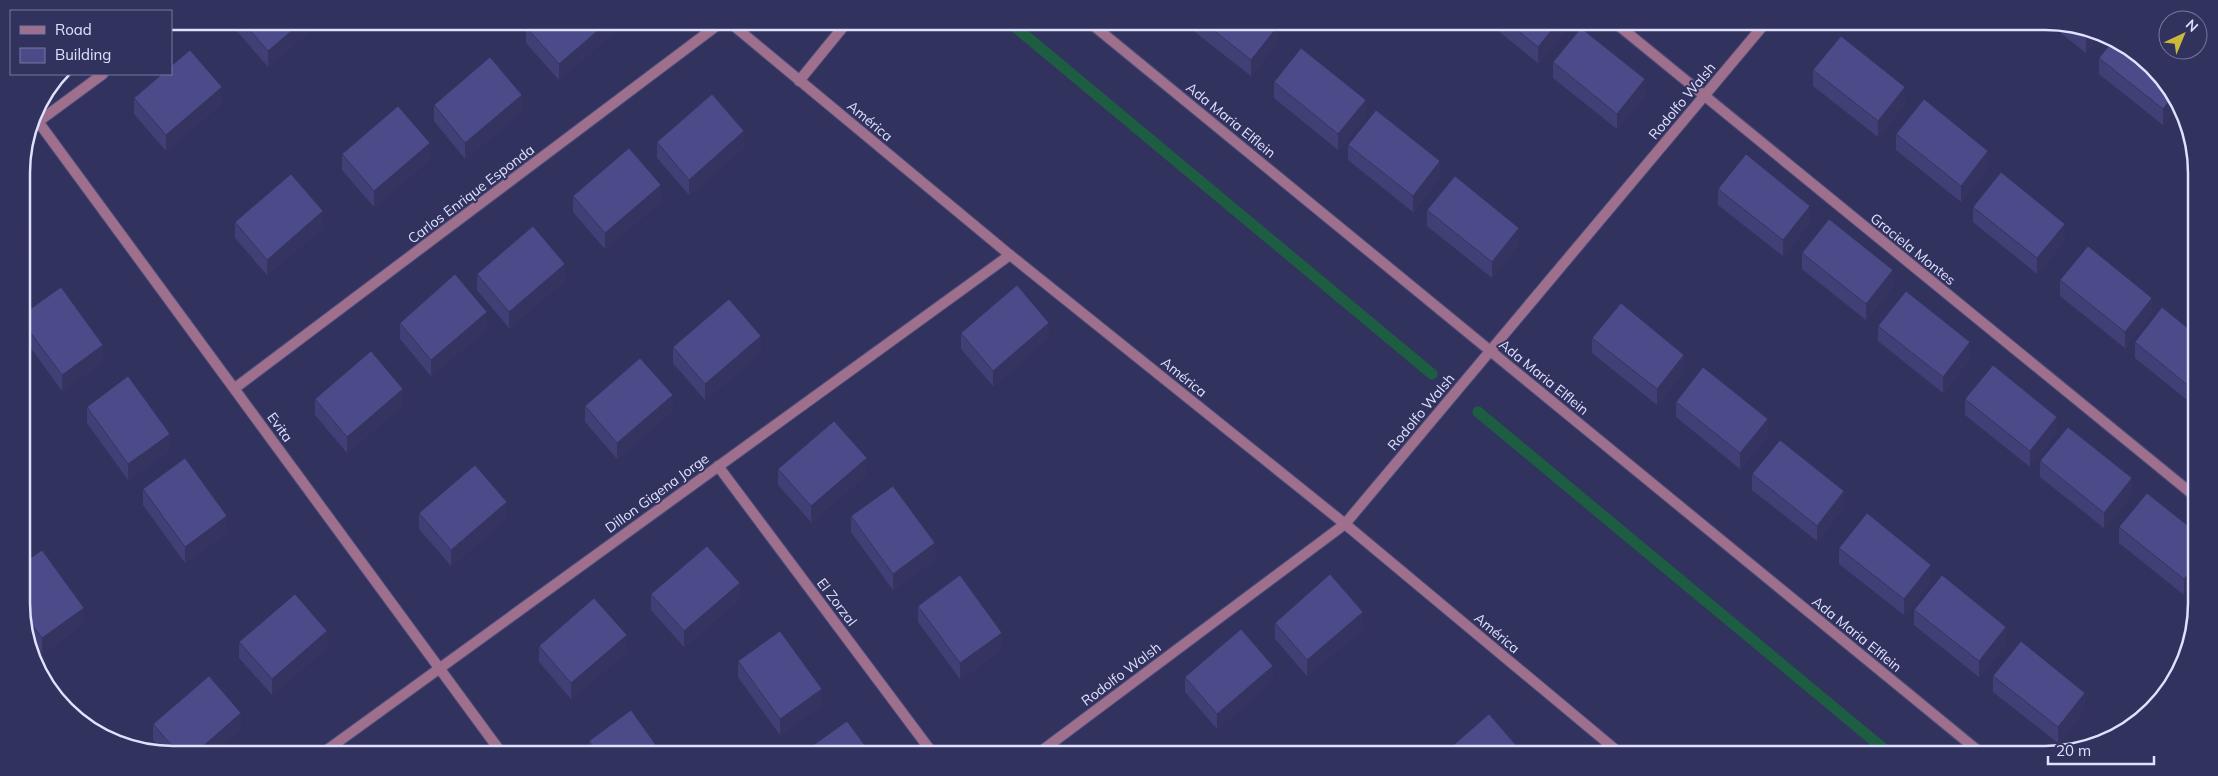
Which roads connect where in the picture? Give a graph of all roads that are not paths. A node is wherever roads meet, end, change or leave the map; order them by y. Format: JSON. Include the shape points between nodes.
{"nodes":[{"id":1,"x":711,"y":30,"type":"edge"},
{"id":2,"x":739,"y":30,"type":"edge"},
{"id":3,"x":841,"y":30,"type":"edge"},
{"id":4,"x":1099,"y":30,"type":"edge"},
{"id":5,"x":1624,"y":30,"type":"edge"},
{"id":6,"x":1759,"y":30,"type":"edge"},
{"id":7,"x":102,"y":75,"type":"edge"},
{"id":8,"x":800,"y":81,"type":"junction"},
{"id":9,"x":1704,"y":96,"type":"junction"},
{"id":10,"x":41,"y":118,"type":"edge"},
{"id":11,"x":38,"y":126,"type":"edge"},
{"id":12,"x":1010,"y":255,"type":"junction"},
{"id":13,"x":1490,"y":351,"type":"junction"},
{"id":14,"x":234,"y":388,"type":"junction"},
{"id":15,"x":718,"y":466,"type":"junction"},
{"id":16,"x":2188,"y":490,"type":"edge"},
{"id":17,"x":1345,"y":524,"type":"junction"},
{"id":18,"x":439,"y":667,"type":"junction"},
{"id":19,"x":332,"y":746,"type":"edge"},
{"id":20,"x":496,"y":746,"type":"edge"},
{"id":21,"x":927,"y":746,"type":"edge"},
{"id":22,"x":1048,"y":746,"type":"edge"},
{"id":23,"x":1612,"y":746,"type":"edge"},
{"id":24,"x":1972,"y":746,"type":"edge"}],
"edges":[{"from":1,"to":14,"type":"street","name":"Carlos Enrique Esponda"},
{"from":2,"to":8,"type":"street","name":"América"},
{"from":3,"to":8,"type":"street"},
{"from":4,"to":13,"type":"street","name":"Ada Maria Elflein"},
{"from":5,"to":9,"type":"street","name":"Graciela Montes"},
{"from":6,"to":9,"type":"street","name":"Rodolfo Walsh"},
{"from":7,"to":10,"type":"street"},
{"from":8,"to":12,"type":"street","name":"América"},
{"from":9,"to":13,"type":"street","name":"Rodolfo Walsh"},
{"from":9,"to":16,"type":"street","name":"Graciela Montes"},
{"from":11,"to":14,"type":"street","name":"Evita"},
{"from":12,"to":15,"type":"street","name":"Dillon Gigena Jorge"},
{"from":12,"to":17,"type":"street","name":"América"},
{"from":13,"to":17,"type":"street","name":"Rodolfo Walsh"},
{"from":13,"to":24,"type":"street","name":"Ada Maria Elflein"},
{"from":14,"to":18,"type":"street","name":"Evita"},
{"from":15,"to":18,"type":"street","name":"Dillon Gigena Jorge"},
{"from":15,"to":21,"type":"street","name":"El Zorzal"},
{"from":17,"to":22,"type":"street","name":"Rodolfo Walsh"},
{"from":17,"to":23,"type":"street","name":"América"},
{"from":18,"to":19,"type":"street","name":"Dillon Gigena Jorge"},
{"from":18,"to":20,"type":"street","name":"Evita"}]}
